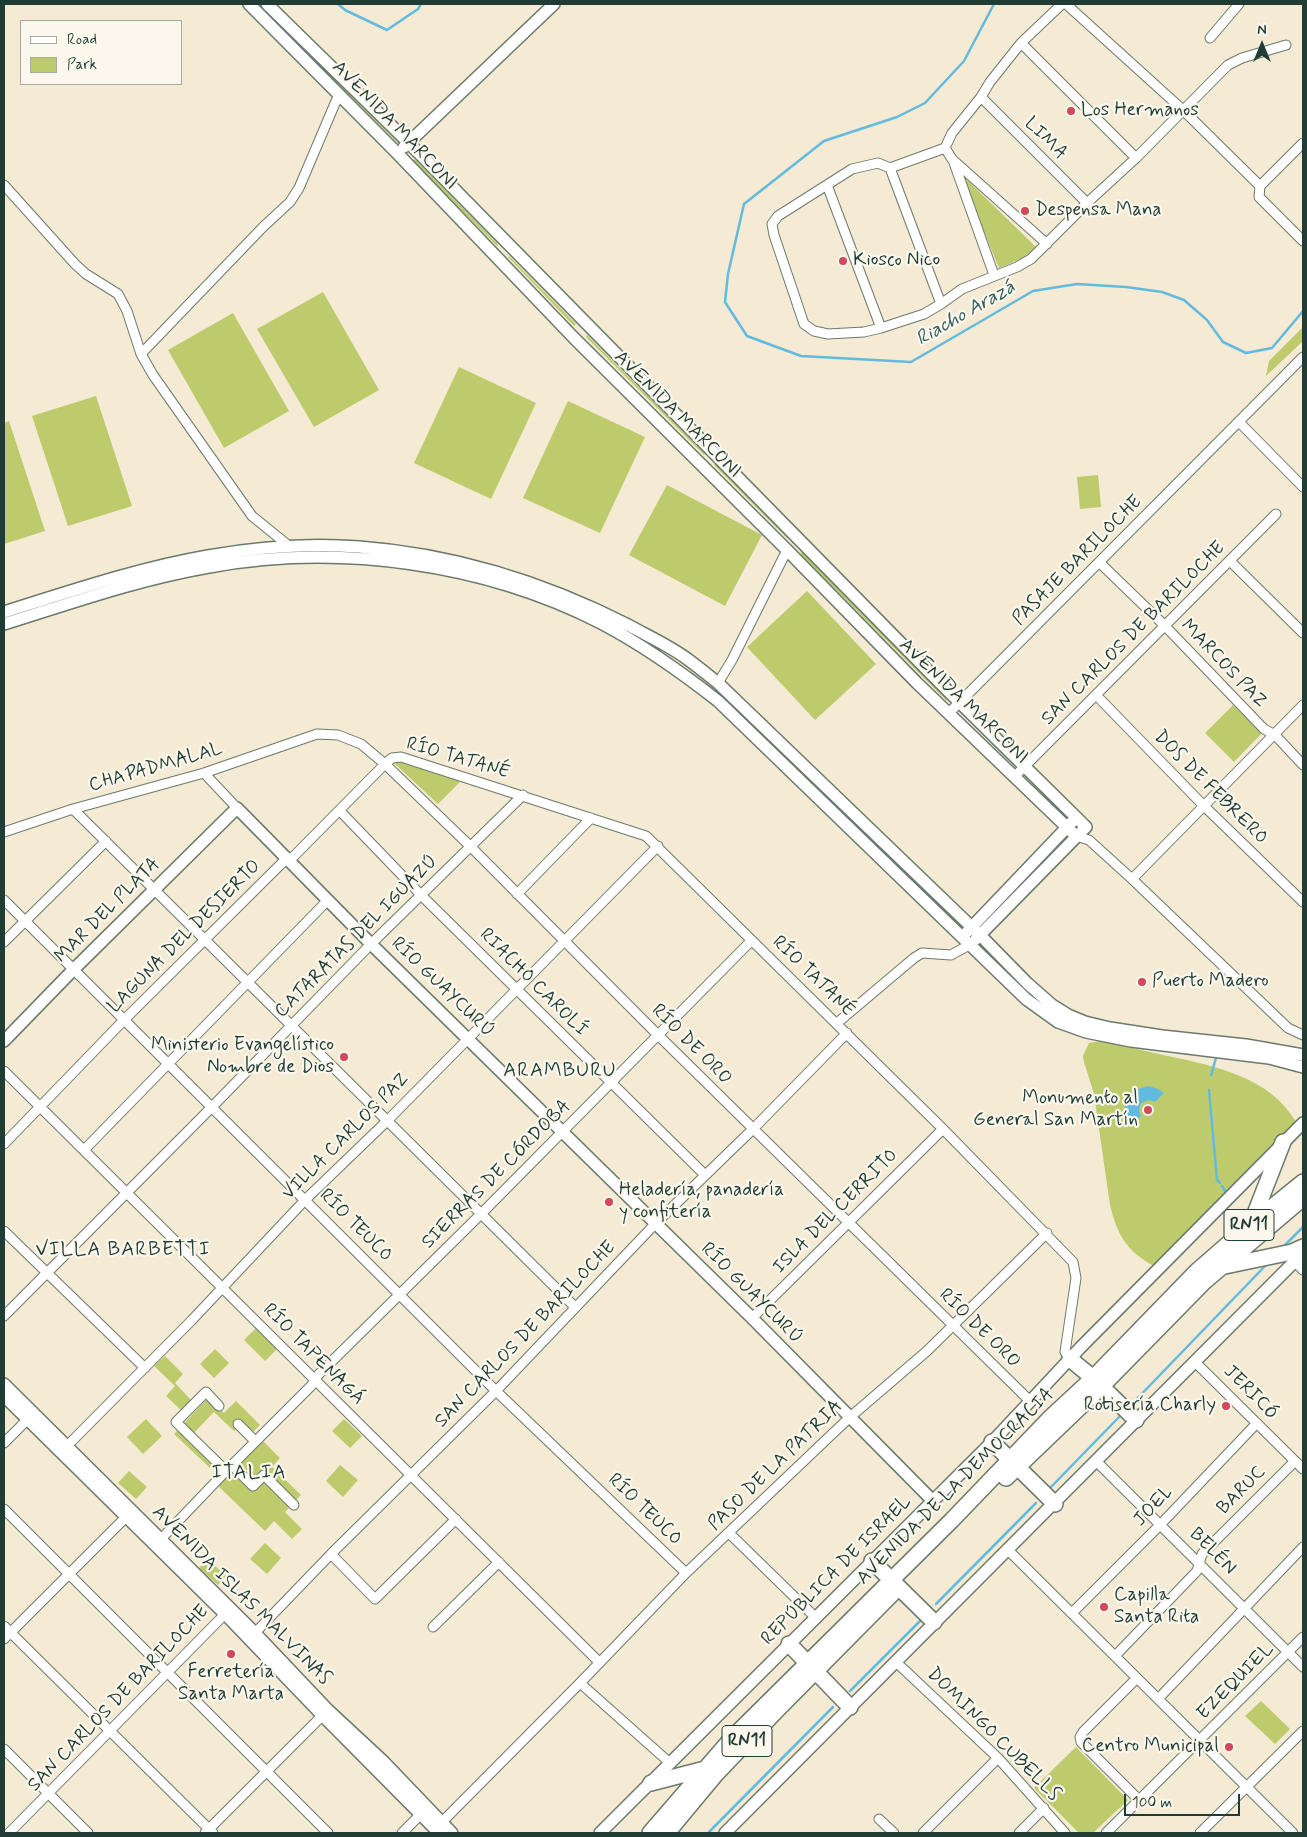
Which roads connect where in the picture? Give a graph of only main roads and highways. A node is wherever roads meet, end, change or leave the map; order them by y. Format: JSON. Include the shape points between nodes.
{"nodes":[{"id":1,"x":1283,"y":1142,"type":"road end"},
{"id":2,"x":1303,"y":1182,"type":"edge"},
{"id":3,"x":1303,"y":1198,"type":"edge"},
{"id":4,"x":1251,"y":1224,"type":"junction"},
{"id":5,"x":1303,"y":1247,"type":"edge"},
{"id":6,"x":1221,"y":1267,"type":"junction"},
{"id":7,"x":1070,"y":1359,"type":"road end"},
{"id":8,"x":1097,"y":1382,"type":"junction"},
{"id":9,"x":1136,"y":1420,"type":"road end"},
{"id":10,"x":992,"y":1442,"type":"road end"},
{"id":11,"x":1013,"y":1464,"type":"junction"},
{"id":12,"x":1055,"y":1504,"type":"road end"},
{"id":13,"x":872,"y":1561,"type":"road end"},
{"id":14,"x":895,"y":1584,"type":"junction"},
{"id":15,"x":934,"y":1622,"type":"road end"},
{"id":16,"x":789,"y":1644,"type":"road end"},
{"id":17,"x":812,"y":1667,"type":"junction"},
{"id":18,"x":850,"y":1707,"type":"road end"},
{"id":19,"x":705,"y":1768,"type":"junction"},
{"id":20,"x":651,"y":1783,"type":"road end"},
{"id":21,"x":683,"y":1814,"type":"junction"},
{"id":22,"x":650,"y":1833,"type":"edge"},
{"id":23,"x":667,"y":1833,"type":"edge"},
{"id":24,"x":674,"y":1833,"type":"edge"}],
"edges":[{"from":1,"to":4,"type":"highway"},
{"from":2,"to":4,"type":"highway","name":"AVENIDA DE LA DEMOCRACIA","number":"RN11"},
{"from":3,"to":6,"type":"highway","name":"AVENIDA DE LA DEMOCRACIA","number":"RN11"},
{"from":4,"to":8,"type":"highway","name":"AVENIDA DE LA DEMOCRACIA","number":"RN11","via":[[1198,1271]]},
{"from":5,"to":6,"type":"highway"},
{"from":6,"to":8,"type":"highway","name":"AVENIDA DE LA DEMOCRACIA","number":"RN11"},
{"from":7,"to":8,"type":"highway"},
{"from":8,"to":9,"type":"highway"},
{"from":8,"to":11,"type":"highway","name":"AVENIDA DE LA DEMOCRACIA","number":"RN11","via":[[1051,1417]]},
{"from":10,"to":11,"type":"highway"},
{"from":11,"to":12,"type":"highway"},
{"from":11,"to":14,"type":"highway","name":"AVENIDA DE LA DEMOCRACIA","number":"RN11"},
{"from":13,"to":14,"type":"highway"},
{"from":14,"to":15,"type":"highway"},
{"from":14,"to":17,"type":"highway","name":"AVENIDA DE LA DEMOCRACIA","number":"RN11"},
{"from":16,"to":17,"type":"highway"},
{"from":17,"to":18,"type":"highway"},
{"from":17,"to":19,"type":"highway","name":"AVENIDA DE LA DEMOCRACIA","number":"RN11","via":[[732,1737]]},
{"from":17,"to":21,"type":"highway","name":"AVENIDA DE LA DEMOCRACIA","number":"RN11"},
{"from":19,"to":20,"type":"highway"},
{"from":19,"to":22,"type":"highway","name":"AVENIDA DE LA DEMOCRACIA","number":"RN11"},
{"from":21,"to":23,"type":"highway","name":"AVENIDA DE LA DEMOCRACIA","number":"RN11"},
{"from":21,"to":24,"type":"highway"}]}
